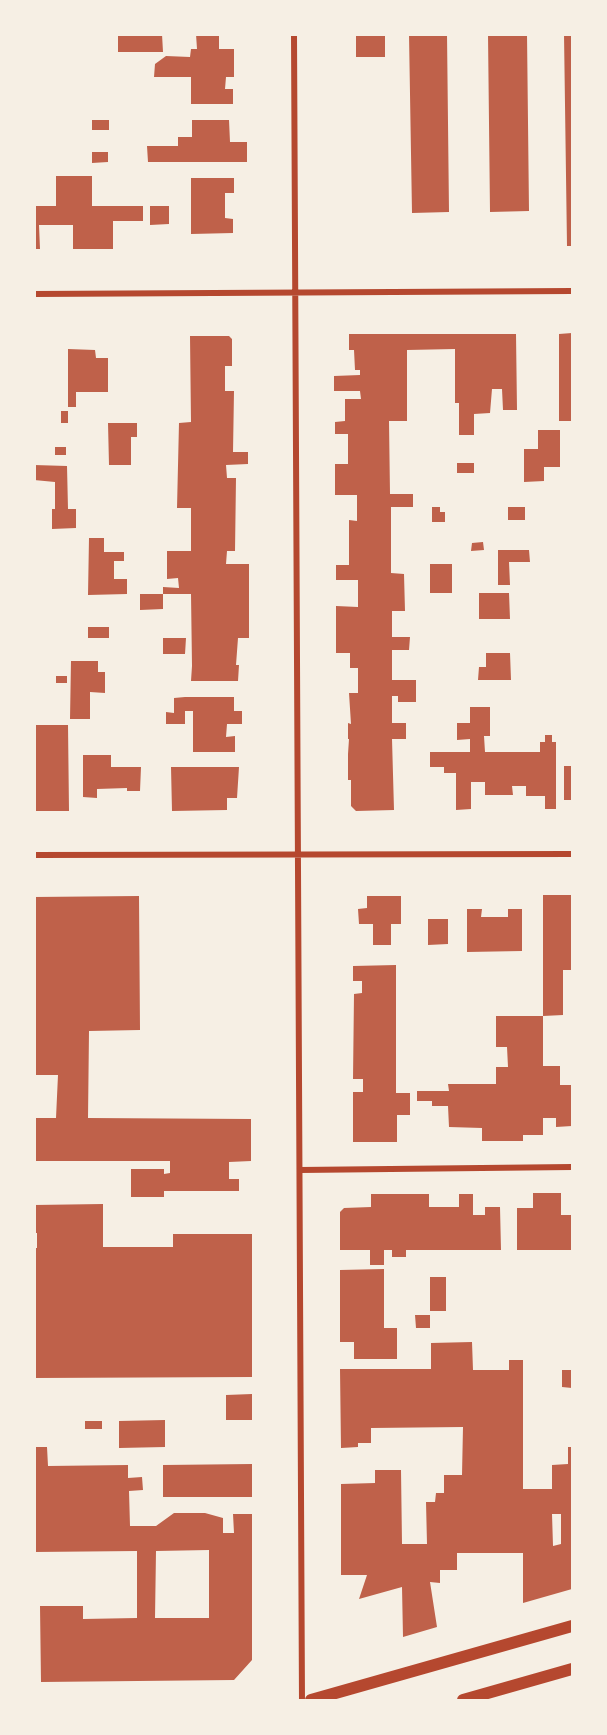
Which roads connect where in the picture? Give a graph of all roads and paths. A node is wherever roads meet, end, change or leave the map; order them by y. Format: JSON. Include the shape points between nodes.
{"nodes":[{"id":1,"x":294,"y":34,"type":"edge"},
{"id":2,"x":573,"y":291,"type":"edge"},
{"id":3,"x":296,"y":292,"type":"junction"},
{"id":4,"x":34,"y":294,"type":"edge"},
{"id":5,"x":573,"y":854,"type":"edge"},
{"id":6,"x":34,"y":855,"type":"edge"},
{"id":7,"x":298,"y":855,"type":"junction"},
{"id":8,"x":573,"y":1167,"type":"edge"},
{"id":9,"x":300,"y":1170,"type":"junction"},
{"id":10,"x":573,"y":1626,"type":"edge"},
{"id":11,"x":573,"y":1669,"type":"edge"},
{"id":12,"x":302,"y":1701,"type":"edge"},
{"id":13,"x":311,"y":1701,"type":"edge"},
{"id":14,"x":463,"y":1701,"type":"edge"}],
"edges":[{"from":1,"to":3,"type":"street"},
{"from":2,"to":3,"type":"street"},
{"from":3,"to":4,"type":"street"},
{"from":3,"to":7,"type":"street"},
{"from":5,"to":7,"type":"street"},
{"from":6,"to":7,"type":"street"},
{"from":7,"to":9,"type":"street"},
{"from":8,"to":9,"type":"street"},
{"from":9,"to":12,"type":"street"},
{"from":10,"to":13,"type":"main road"},
{"from":11,"to":14,"type":"main road"}]}
